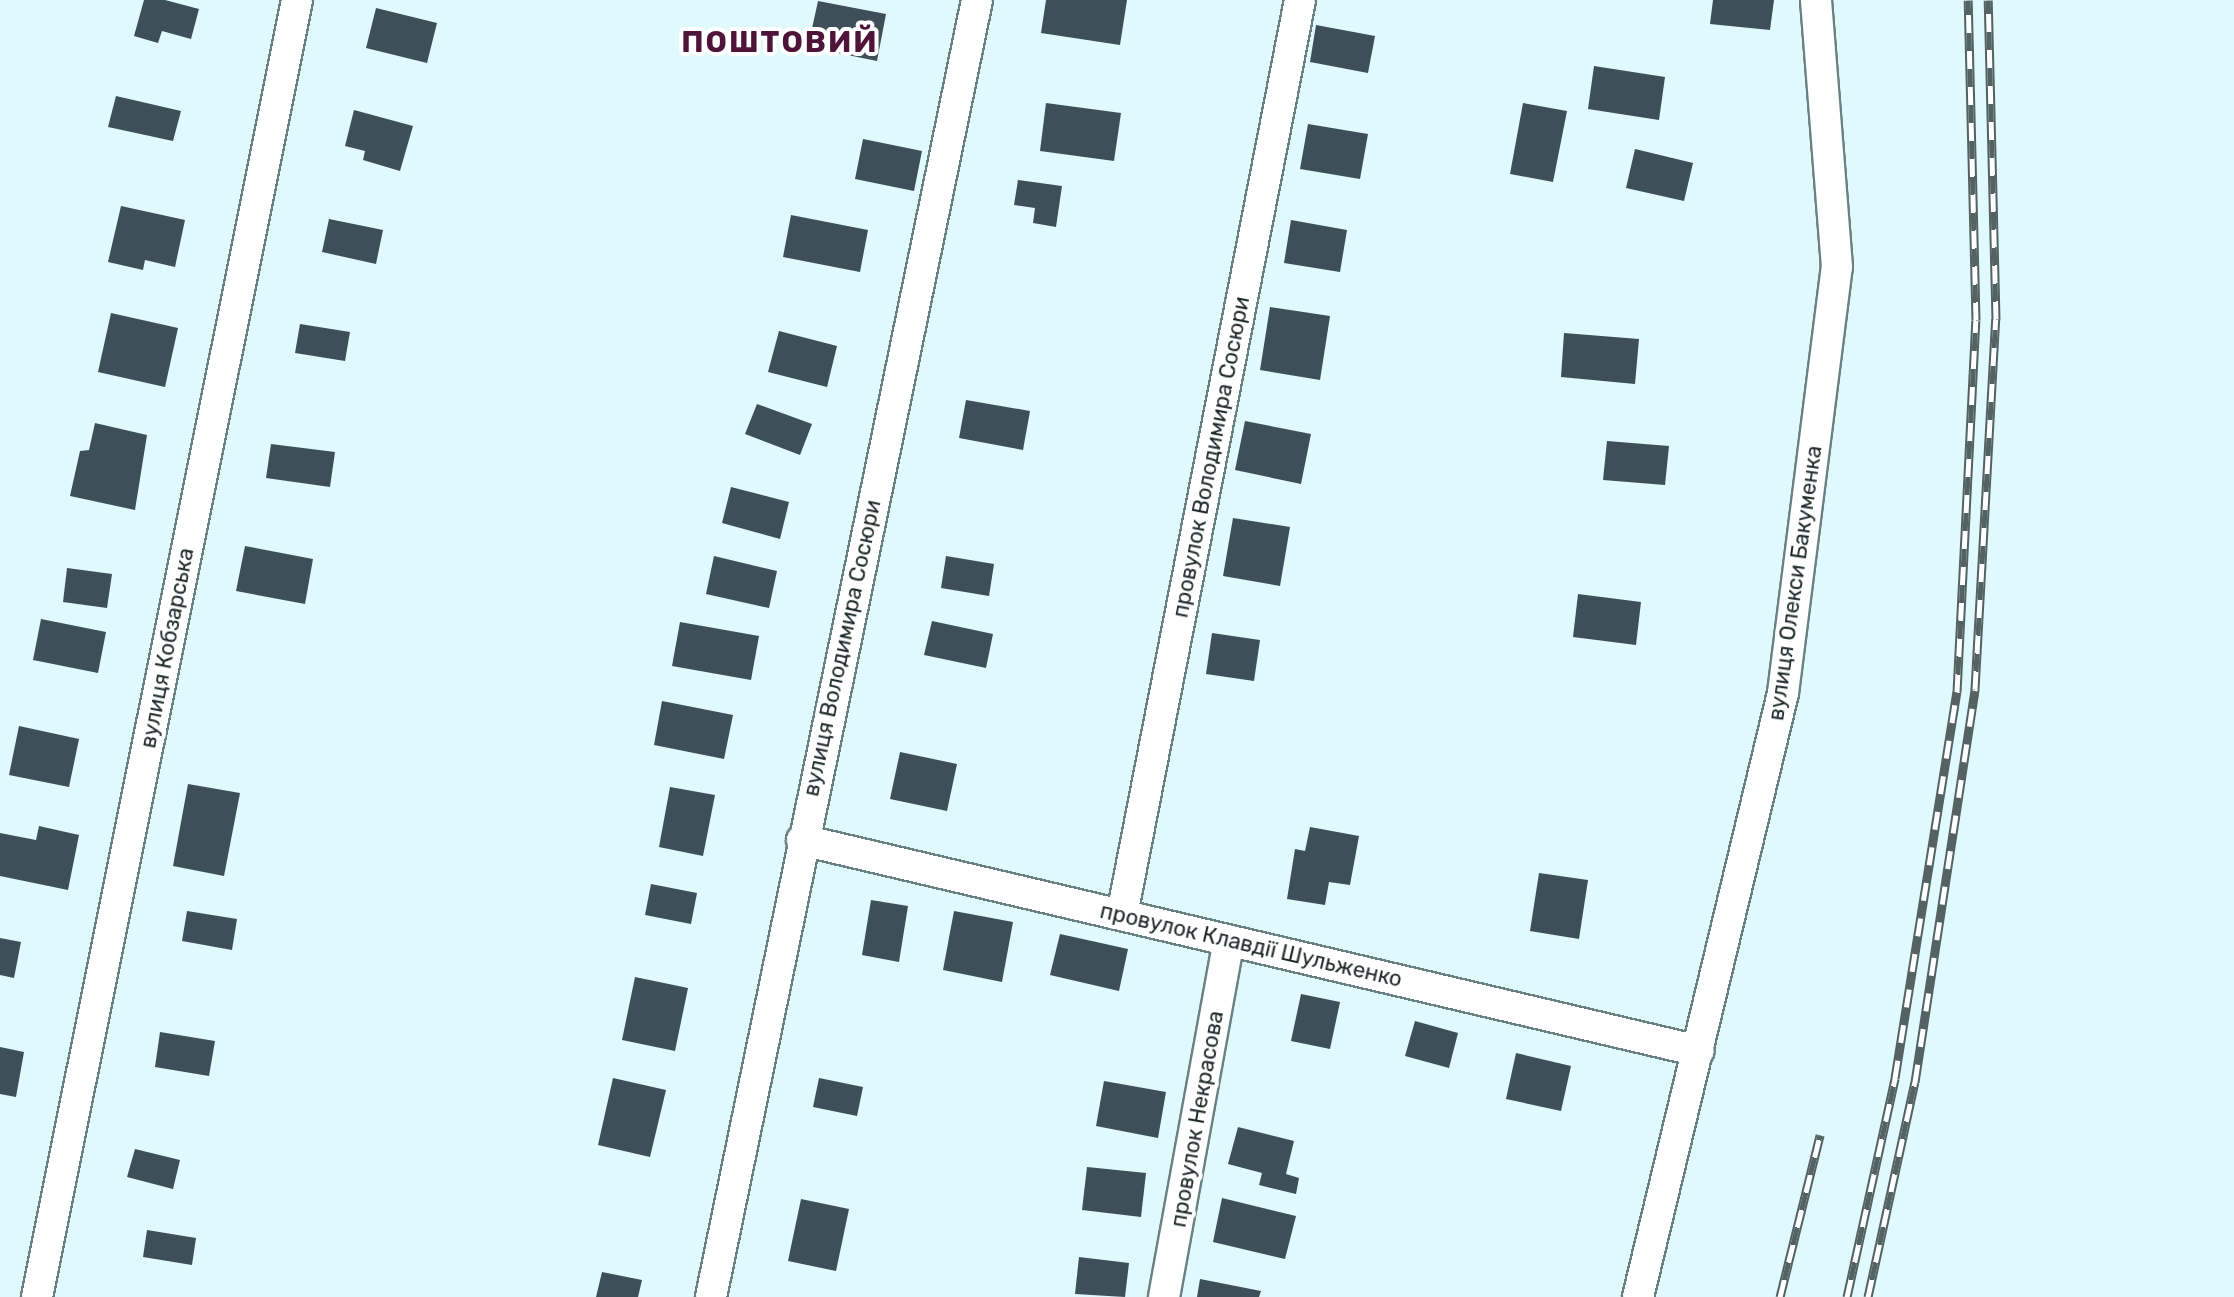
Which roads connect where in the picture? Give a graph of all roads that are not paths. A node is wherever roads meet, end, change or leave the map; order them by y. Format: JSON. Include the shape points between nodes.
{"nodes":[{"id":1,"x":297,"y":0,"type":"edge"},
{"id":2,"x":977,"y":0,"type":"edge"},
{"id":3,"x":1300,"y":0,"type":"edge"},
{"id":4,"x":1816,"y":0,"type":"edge"},
{"id":5,"x":802,"y":840,"type":"junction"},
{"id":6,"x":1122,"y":915,"type":"junction"},
{"id":7,"x":1229,"y":941,"type":"junction"},
{"id":8,"x":1699,"y":1051,"type":"junction"},
{"id":9,"x":37,"y":1297,"type":"edge"},
{"id":10,"x":711,"y":1297,"type":"edge"},
{"id":11,"x":1164,"y":1297,"type":"edge"},
{"id":12,"x":1638,"y":1297,"type":"edge"}],
"edges":[{"from":1,"to":9,"type":"street","name":"вулиця Кобзарська"},
{"from":2,"to":5,"type":"street","name":"вулиця Володимира Сосюри"},
{"from":3,"to":6,"type":"street","name":"провулок Володимира Сосюри"},
{"from":4,"to":8,"type":"street","name":"вулиця Олекси Бакуменка","via":[[1837,267],[1783,693]]},
{"from":5,"to":6,"type":"street","name":"провулок Клавдії Шульженко"},
{"from":5,"to":10,"type":"street","name":"вулиця Володимира Сосюри"},
{"from":6,"to":7,"type":"street","name":"провулок Клавдії Шульженко"},
{"from":7,"to":8,"type":"street","name":"провулок Клавдії Шульженко"},
{"from":7,"to":11,"type":"street","name":"провулок Некрасова"},
{"from":8,"to":12,"type":"street","name":"вулиця Олекси Бакуменка"}]}
